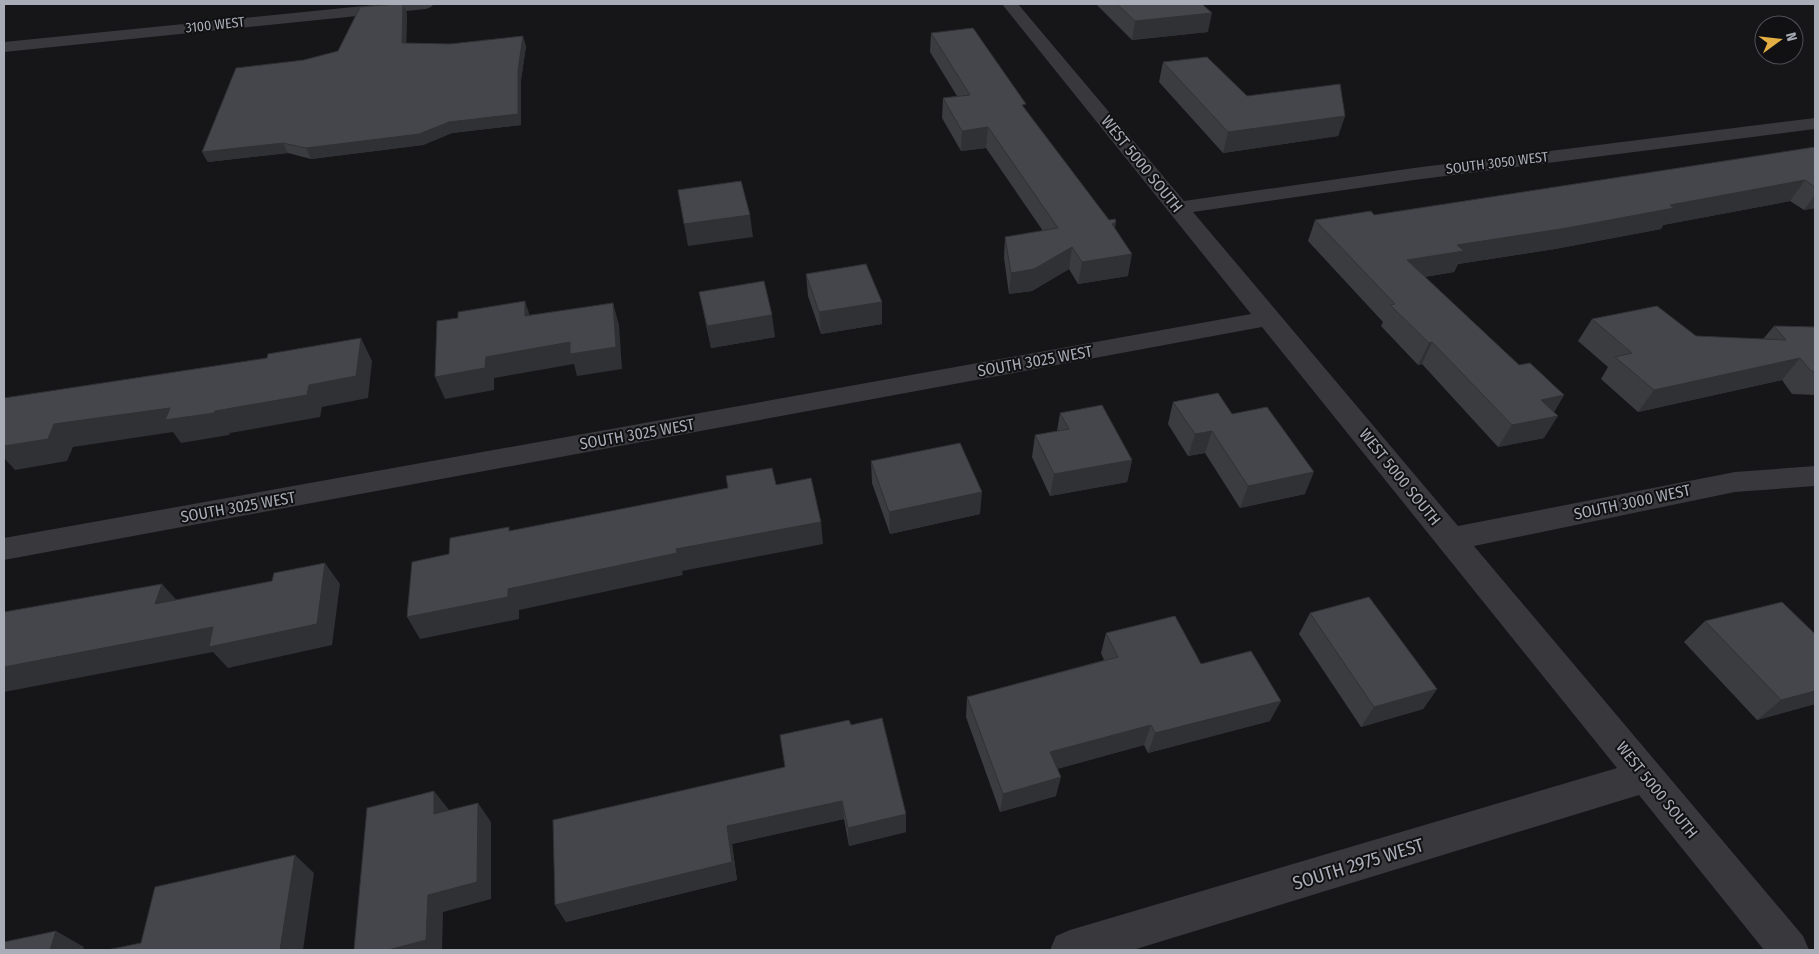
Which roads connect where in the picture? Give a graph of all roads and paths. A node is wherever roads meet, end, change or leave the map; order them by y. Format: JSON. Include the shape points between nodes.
{"nodes":[{"id":1,"x":426,"y":4,"type":"edge"},
{"id":2,"x":1010,"y":4,"type":"edge"},
{"id":3,"x":4,"y":47,"type":"edge"},
{"id":4,"x":1815,"y":123,"type":"edge"},
{"id":5,"x":1178,"y":208,"type":"junction"},
{"id":6,"x":1269,"y":318,"type":"junction"},
{"id":7,"x":1815,"y":476,"type":"edge"},
{"id":8,"x":1451,"y":539,"type":"junction"},
{"id":9,"x":4,"y":549,"type":"edge"},
{"id":10,"x":1646,"y":776,"type":"junction"},
{"id":11,"x":1070,"y":950,"type":"edge"},
{"id":12,"x":1789,"y":950,"type":"edge"}],
"edges":[{"from":1,"to":3,"type":"street","name":"3100 WEST"},
{"from":2,"to":5,"type":"street","name":"WEST 5000 SOUTH"},
{"from":4,"to":5,"type":"street","name":"SOUTH 3050 WEST"},
{"from":5,"to":6,"type":"street","name":"WEST 5000 SOUTH"},
{"from":6,"to":8,"type":"street","name":"WEST 5000 SOUTH"},
{"from":6,"to":9,"type":"street","name":"SOUTH 3025 WEST"},
{"from":7,"to":8,"type":"street","name":"SOUTH 3000 WEST","via":[[1735,482]]},
{"from":8,"to":10,"type":"street","name":"WEST 5000 SOUTH"},
{"from":10,"to":11,"type":"street","name":"SOUTH 2975 WEST"},
{"from":10,"to":12,"type":"street","name":"WEST 5000 SOUTH"}]}
